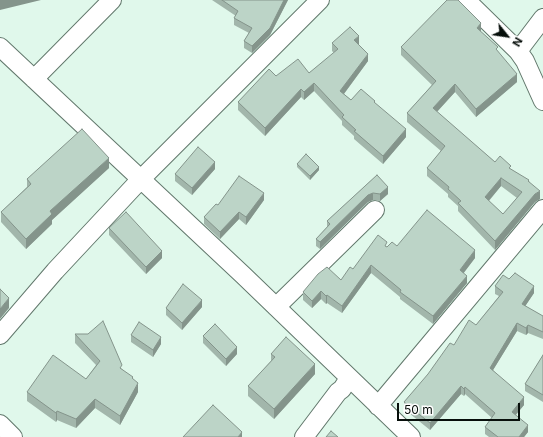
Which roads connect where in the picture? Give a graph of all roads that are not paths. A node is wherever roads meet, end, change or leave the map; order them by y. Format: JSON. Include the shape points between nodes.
{"nodes":[{"id":1,"x":112,"y":0,"type":"edge"},
{"id":2,"x":320,"y":0,"type":"edge"},
{"id":3,"x":466,"y":0,"type":"edge"},
{"id":4,"x":543,"y":18,"type":"edge"},
{"id":5,"x":0,"y":47,"type":"edge"},
{"id":6,"x":518,"y":51,"type":"junction"},
{"id":7,"x":34,"y":79,"type":"junction"},
{"id":8,"x":543,"y":101,"type":"edge"},
{"id":9,"x":140,"y":180,"type":"junction"},
{"id":10,"x":375,"y":210,"type":"dead end"},
{"id":11,"x":541,"y":216,"type":"edge"},
{"id":12,"x":276,"y":307,"type":"junction"},
{"id":13,"x":0,"y":335,"type":"edge"},
{"id":14,"x":349,"y":378,"type":"junction"},
{"id":15,"x":378,"y":406,"type":"junction"},
{"id":16,"x":0,"y":424,"type":"edge"},
{"id":17,"x":13,"y":437,"type":"edge"},
{"id":18,"x":304,"y":437,"type":"edge"},
{"id":19,"x":411,"y":437,"type":"edge"}],
"edges":[{"from":1,"to":7,"type":"street"},
{"from":2,"to":9,"type":"street"},
{"from":3,"to":6,"type":"street"},
{"from":4,"to":6,"type":"street"},
{"from":5,"to":7,"type":"street"},
{"from":6,"to":8,"type":"street"},
{"from":7,"to":9,"type":"street"},
{"from":9,"to":12,"type":"street"},
{"from":9,"to":13,"type":"street","via":[[55,271]]},
{"from":10,"to":12,"type":"street"},
{"from":11,"to":15,"type":"street"},
{"from":12,"to":14,"type":"street"},
{"from":14,"to":15,"type":"street"},
{"from":14,"to":18,"type":"street"},
{"from":15,"to":19,"type":"street"},
{"from":16,"to":17,"type":"street"}]}
